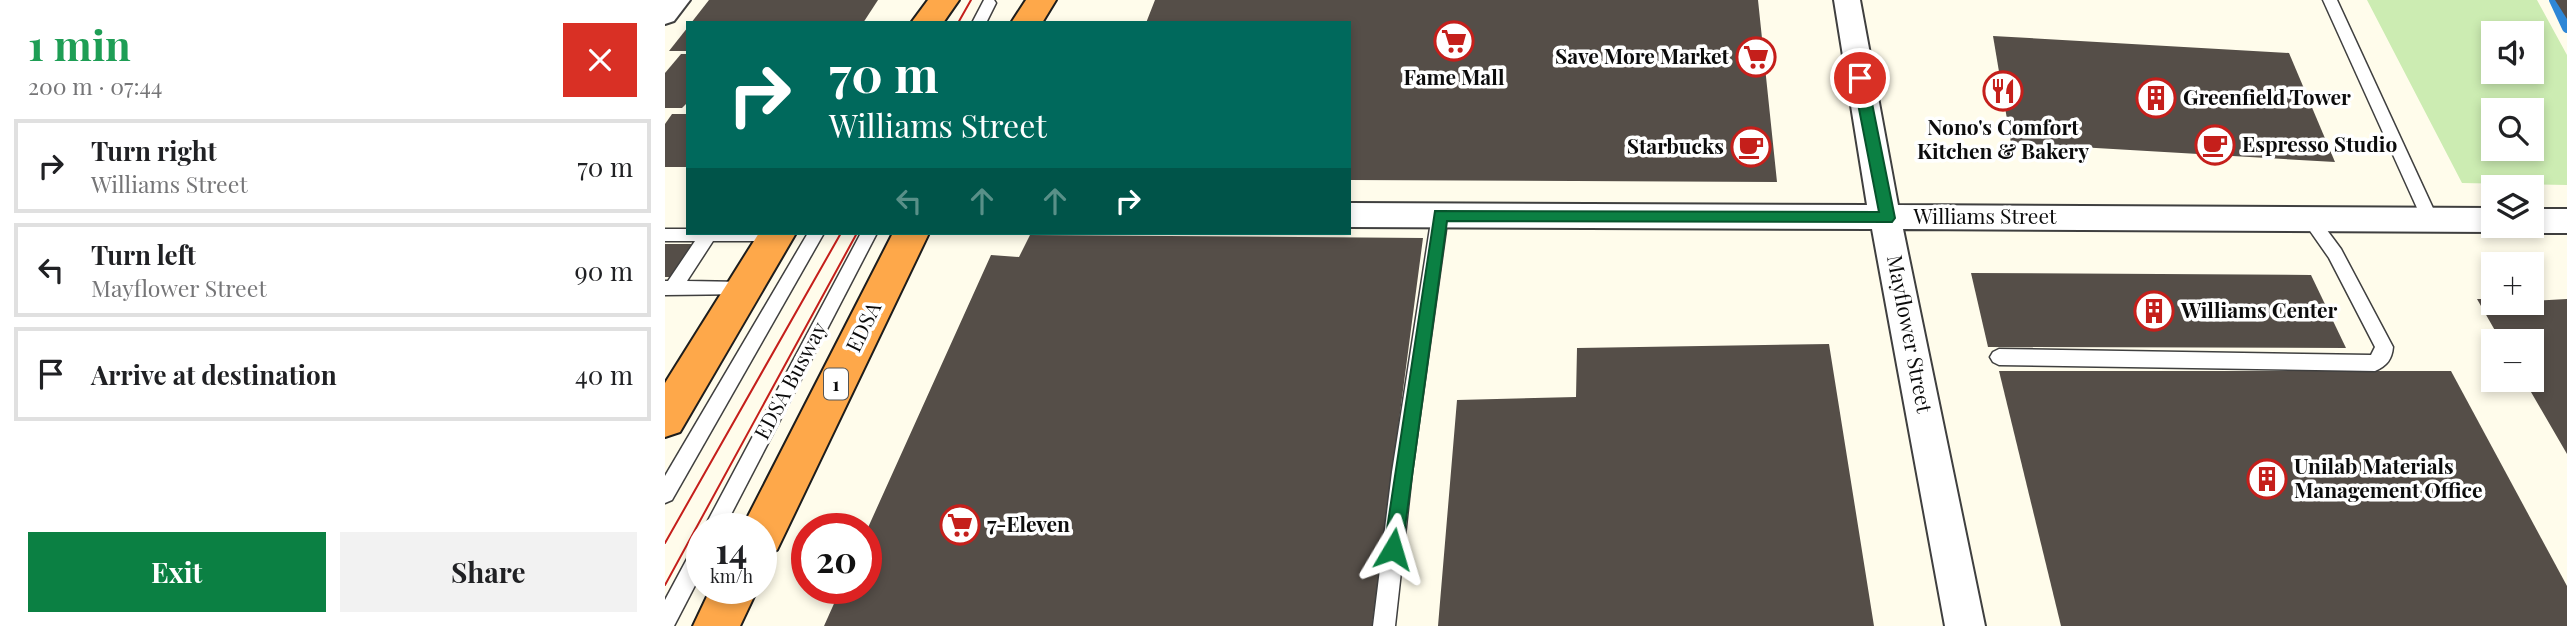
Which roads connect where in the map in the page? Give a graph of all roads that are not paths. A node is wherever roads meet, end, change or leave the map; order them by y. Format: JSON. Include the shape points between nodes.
{"nodes":[{"id":1,"x":677,"y":0,"type":"edge"},
{"id":2,"x":911,"y":0,"type":"edge"},
{"id":3,"x":947,"y":0,"type":"edge"},
{"id":4,"x":1041,"y":0,"type":"edge"},
{"id":5,"x":1847,"y":0,"type":"edge"},
{"id":6,"x":2329,"y":0,"type":"edge"},
{"id":7,"x":1001,"y":9,"type":"edge"},
{"id":8,"x":665,"y":15,"type":"edge"},
{"id":9,"x":901,"y":21,"type":"edge"},
{"id":10,"x":928,"y":21,"type":"edge"},
{"id":11,"x":938,"y":21,"type":"edge"},
{"id":12,"x":982,"y":21,"type":"edge"},
{"id":13,"x":1027,"y":21,"type":"edge"},
{"id":14,"x":1351,"y":215,"type":"edge"},
{"id":15,"x":1440,"y":215,"type":"junction"},
{"id":16,"x":1887,"y":218,"type":"junction"},
{"id":17,"x":2309,"y":218,"type":"junction"},
{"id":18,"x":2430,"y":219,"type":"junction"},
{"id":19,"x":2481,"y":220,"type":"edge"},
{"id":20,"x":2544,"y":221,"type":"edge"},
{"id":21,"x":2567,"y":221,"type":"edge"},
{"id":22,"x":665,"y":235,"type":"edge"},
{"id":23,"x":708,"y":235,"type":"joint"},
{"id":24,"x":776,"y":235,"type":"edge"},
{"id":25,"x":814,"y":235,"type":"edge"},
{"id":26,"x":868,"y":235,"type":"edge"},
{"id":27,"x":910,"y":235,"type":"edge"},
{"id":28,"x":669,"y":288,"type":"edge"},
{"id":29,"x":744,"y":289,"type":"junction"},
{"id":30,"x":1999,"y":357,"type":"dead end"},
{"id":31,"x":665,"y":419,"type":"edge"},
{"id":32,"x":665,"y":494,"type":"edge"},
{"id":33,"x":722,"y":513,"type":"edge"},
{"id":34,"x":772,"y":513,"type":"edge"},
{"id":35,"x":686,"y":581,"type":"edge"},
{"id":36,"x":727,"y":604,"type":"edge"},
{"id":37,"x":665,"y":621,"type":"edge"},
{"id":38,"x":716,"y":626,"type":"edge"},
{"id":39,"x":1384,"y":626,"type":"edge"},
{"id":40,"x":1965,"y":626,"type":"edge"}],
"edges":[{"from":1,"to":8,"type":"street"},
{"from":2,"to":9,"type":"highway"},
{"from":3,"to":10,"type":"highway"},
{"from":3,"to":11,"type":"lane"},
{"from":4,"to":13,"type":"highway"},
{"from":5,"to":16,"type":"street","name":"Mayflower Street"},
{"from":6,"to":18,"type":"lane"},
{"from":7,"to":12,"type":"lane"},
{"from":14,"to":15,"type":"street","name":"Williams Street"},
{"from":15,"to":16,"type":"street","name":"Williams Street"},
{"from":15,"to":39,"type":"lane"},
{"from":16,"to":17,"type":"street","name":"Williams Street"},
{"from":16,"to":40,"type":"street","name":"Mayflower Street"},
{"from":17,"to":18,"type":"street","name":"Williams Street"},
{"from":17,"to":30,"type":"lane","via":[[2335,254],[2384,347],[2383,356],[2375,363]]},
{"from":18,"to":19,"type":"street","name":"Williams Street"},
{"from":20,"to":21,"type":"street"},
{"from":22,"to":23,"type":"lane"},
{"from":23,"to":28,"type":"lane"},
{"from":24,"to":29,"type":"highway"},
{"from":25,"to":32,"type":"lane"},
{"from":26,"to":33,"type":"lane","name":"EDSA Busway"},
{"from":27,"to":34,"type":"highway","name":"EDSA","number":"1"},
{"from":28,"to":29,"type":"lane"},
{"from":29,"to":31,"type":"highway"},
{"from":35,"to":37,"type":"lane"},
{"from":36,"to":38,"type":"highway"}]}
